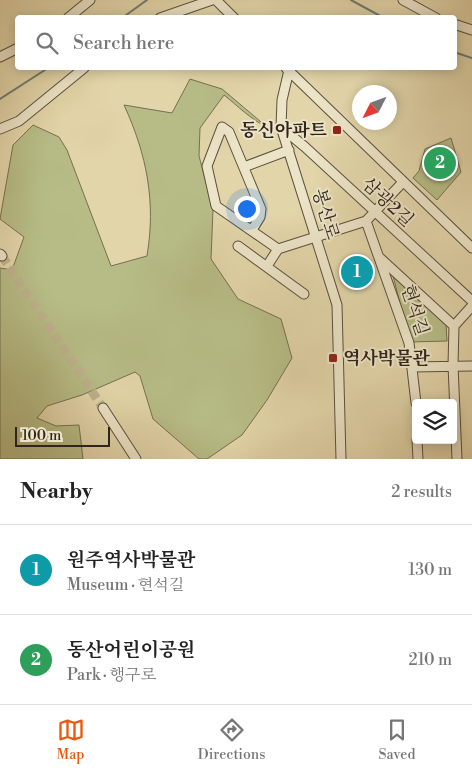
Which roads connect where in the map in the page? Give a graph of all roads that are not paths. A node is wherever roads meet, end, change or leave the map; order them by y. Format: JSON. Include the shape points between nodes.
{"nodes":[{"id":1,"x":90,"y":0,"type":"edge"},
{"id":2,"x":214,"y":0,"type":"edge"},
{"id":3,"x":403,"y":0,"type":"edge"},
{"id":4,"x":72,"y":15,"type":"edge"},
{"id":5,"x":169,"y":15,"type":"edge"},
{"id":6,"x":231,"y":15,"type":"edge"},
{"id":7,"x":430,"y":15,"type":"edge"},
{"id":8,"x":457,"y":25,"type":"edge"},
{"id":9,"x":472,"y":30,"type":"edge"},
{"id":10,"x":15,"y":50,"type":"edge"},
{"id":11,"x":0,"y":57,"type":"edge"},
{"id":12,"x":82,"y":70,"type":"edge"},
{"id":13,"x":287,"y":70,"type":"edge"},
{"id":14,"x":288,"y":70,"type":"edge"},
{"id":15,"x":281,"y":128,"type":"junction"},
{"id":16,"x":0,"y":129,"type":"edge"},
{"id":17,"x":289,"y":150,"type":"junction"},
{"id":18,"x":244,"y":167,"type":"junction"},
{"id":19,"x":402,"y":182,"type":"junction"},
{"id":20,"x":375,"y":212,"type":"junction"},
{"id":21,"x":366,"y":221,"type":"junction"},
{"id":22,"x":252,"y":230,"type":"junction"},
{"id":23,"x":316,"y":238,"type":"junction"},
{"id":24,"x":238,"y":246,"type":"dead end"},
{"id":25,"x":472,"y":248,"type":"edge"},
{"id":26,"x":278,"y":249,"type":"junction"},
{"id":27,"x":380,"y":258,"type":"junction"},
{"id":28,"x":267,"y":266,"type":"junction"},
{"id":29,"x":304,"y":294,"type":"dead end"},
{"id":30,"x":472,"y":301,"type":"edge"},
{"id":31,"x":472,"y":306,"type":"edge"},
{"id":32,"x":454,"y":326,"type":"junction"},
{"id":33,"x":453,"y":365,"type":"junction"},
{"id":34,"x":472,"y":366,"type":"edge"},
{"id":35,"x":413,"y":367,"type":"junction"},
{"id":36,"x":416,"y":399,"type":"edge"},
{"id":37,"x":103,"y":408,"type":"tunnel mouth"},
{"id":38,"x":417,"y":444,"type":"edge"},
{"id":39,"x":136,"y":459,"type":"edge"},
{"id":40,"x":341,"y":459,"type":"edge"},
{"id":41,"x":418,"y":459,"type":"edge"},
{"id":42,"x":457,"y":459,"type":"edge"}],
"edges":[{"from":1,"to":4,"type":"street"},
{"from":2,"to":5,"type":"street"},
{"from":2,"to":6,"type":"street"},
{"from":3,"to":7,"type":"street"},
{"from":8,"to":9,"type":"street"},
{"from":10,"to":11,"type":"street"},
{"from":12,"to":16,"type":"street","via":[[19,121]]},
{"from":13,"to":15,"type":"street","name":"봉산로"},
{"from":14,"to":19,"type":"street"},
{"from":15,"to":17,"type":"street","name":"봉산로"},
{"from":15,"to":20,"type":"street","name":"삼광2길"},
{"from":17,"to":18,"type":"street"},
{"from":17,"to":23,"type":"street","name":"봉산로"},
{"from":18,"to":22,"type":"street","via":[[261,209]]},
{"from":18,"to":22,"type":"street","via":[[229,132],[222,127],[207,166],[216,206]]},
{"from":19,"to":20,"type":"street"},
{"from":19,"to":25,"type":"street"},
{"from":20,"to":21,"type":"street"},
{"from":20,"to":30,"type":"street","name":"삼광2길"},
{"from":21,"to":23,"type":"street"},
{"from":21,"to":27,"type":"street","name":"현석길"},
{"from":22,"to":26,"type":"street"},
{"from":23,"to":26,"type":"street"},
{"from":23,"to":40,"type":"street","name":"봉산로","via":[[337,305]]},
{"from":24,"to":28,"type":"street"},
{"from":26,"to":28,"type":"street"},
{"from":27,"to":32,"type":"street","name":"현석길"},
{"from":27,"to":35,"type":"street","name":"현석길","via":[[409,342]]},
{"from":28,"to":29,"type":"street"},
{"from":31,"to":32,"type":"street"},
{"from":32,"to":33,"type":"street"},
{"from":33,"to":34,"type":"street"},
{"from":33,"to":35,"type":"street"},
{"from":33,"to":42,"type":"street"},
{"from":35,"to":36,"type":"street","name":"현석길"},
{"from":37,"to":39,"type":"street"},
{"from":38,"to":41,"type":"street"}]}
